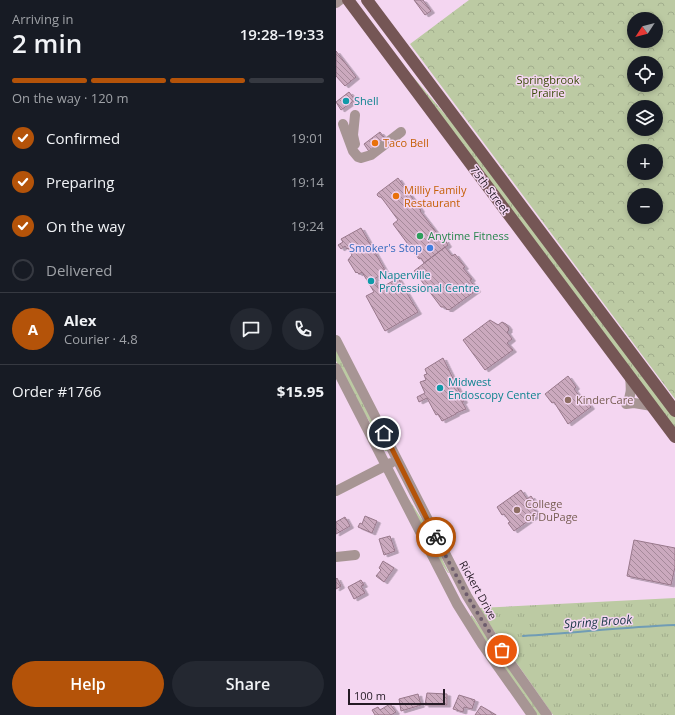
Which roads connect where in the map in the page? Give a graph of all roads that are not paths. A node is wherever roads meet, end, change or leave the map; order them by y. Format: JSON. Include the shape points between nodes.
{"nodes":[{"id":1,"x":340,"y":0,"type":"edge"},
{"id":2,"x":348,"y":0,"type":"edge"},
{"id":3,"x":367,"y":0,"type":"edge"},
{"id":4,"x":336,"y":3,"type":"edge"},
{"id":5,"x":355,"y":115,"type":"dead end"},
{"id":6,"x":343,"y":124,"type":"dead end"},
{"id":7,"x":401,"y":132,"type":"dead end"},
{"id":8,"x":367,"y":157,"type":"junction"},
{"id":9,"x":336,"y":340,"type":"edge"},
{"id":10,"x":336,"y":368,"type":"edge"},
{"id":11,"x":630,"y":377,"type":"junction"},
{"id":12,"x":652,"y":406,"type":"junction"},
{"id":13,"x":675,"y":411,"type":"edge"},
{"id":14,"x":675,"y":436,"type":"edge"},
{"id":15,"x":398,"y":460,"type":"junction"},
{"id":16,"x":385,"y":466,"type":"junction"},
{"id":17,"x":336,"y":491,"type":"edge"},
{"id":18,"x":355,"y":555,"type":"dead end"},
{"id":19,"x":336,"y":557,"type":"edge"},
{"id":20,"x":532,"y":715,"type":"edge"},
{"id":21,"x":547,"y":715,"type":"edge"}],
"edges":[{"from":1,"to":4,"type":"street"},
{"from":2,"to":11,"type":"main road","name":"75th Street"},
{"from":3,"to":13,"type":"main road","name":"75th Street"},
{"from":5,"to":8,"type":"street","via":[[353,139],[359,152]]},
{"from":6,"to":8,"type":"street","via":[[355,154],[361,158]]},
{"from":7,"to":8,"type":"street"},
{"from":9,"to":15,"type":"street","name":"Rickert Drive"},
{"from":10,"to":16,"type":"street"},
{"from":11,"to":12,"type":"main road","name":"75th Street"},
{"from":11,"to":12,"type":"street","via":[[631,390],[626,404]]},
{"from":12,"to":14,"type":"main road","name":"75th Street"},
{"from":15,"to":16,"type":"street"},
{"from":15,"to":21,"type":"street","name":"Rickert Drive","via":[[479,618]]},
{"from":16,"to":17,"type":"street"},
{"from":16,"to":20,"type":"street","via":[[457,604]]},
{"from":18,"to":19,"type":"street"}]}
